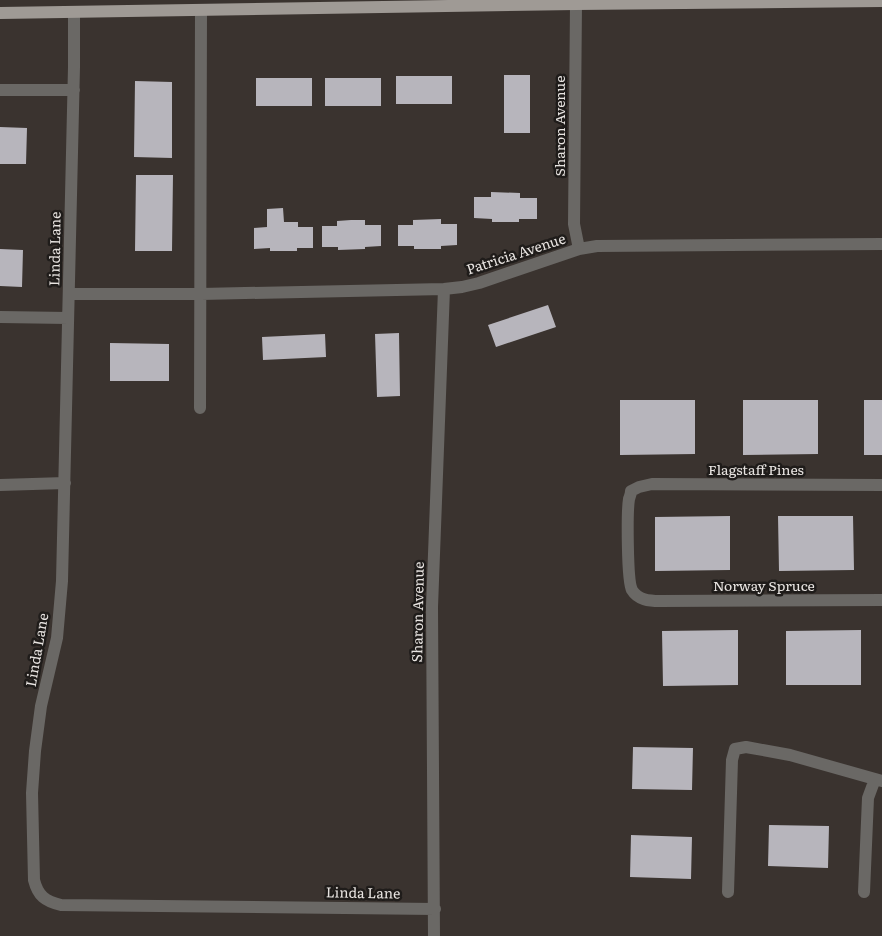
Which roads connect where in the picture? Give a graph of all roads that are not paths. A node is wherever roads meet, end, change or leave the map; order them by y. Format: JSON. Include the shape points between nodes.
{"nodes":[{"id":1,"x":882,"y":1,"type":"edge"},
{"id":2,"x":576,"y":4,"type":"junction"},
{"id":3,"x":201,"y":10,"type":"junction"},
{"id":4,"x":74,"y":12,"type":"junction"},
{"id":5,"x":0,"y":13,"type":"edge"},
{"id":6,"x":0,"y":90,"type":"edge"},
{"id":7,"x":74,"y":90,"type":"junction"},
{"id":8,"x":882,"y":244,"type":"edge"},
{"id":9,"x":579,"y":249,"type":"junction"},
{"id":10,"x":444,"y":289,"type":"junction"},
{"id":11,"x":69,"y":294,"type":"junction"},
{"id":12,"x":200,"y":294,"type":"junction"},
{"id":13,"x":0,"y":317,"type":"edge"},
{"id":14,"x":68,"y":318,"type":"junction"},
{"id":15,"x":200,"y":408,"type":"dead end"},
{"id":16,"x":64,"y":484,"type":"junction"},
{"id":17,"x":0,"y":485,"type":"edge"},
{"id":18,"x":882,"y":485,"type":"edge"},
{"id":19,"x":646,"y":600,"type":"joint"},
{"id":20,"x":882,"y":600,"type":"edge"},
{"id":21,"x":879,"y":780,"type":"edge"},
{"id":22,"x":728,"y":892,"type":"dead end"},
{"id":23,"x":864,"y":892,"type":"dead end"},
{"id":24,"x":435,"y":909,"type":"junction"},
{"id":25,"x":434,"y":936,"type":"edge"}],
"edges":[{"from":1,"to":2,"type":"main road"},
{"from":2,"to":3,"type":"main road"},
{"from":2,"to":9,"type":"street","name":"Sharon Avenue","via":[[574,224]]},
{"from":3,"to":4,"type":"main road"},
{"from":3,"to":12,"type":"street"},
{"from":4,"to":5,"type":"main road"},
{"from":4,"to":7,"type":"street","name":"Linda Lane"},
{"from":6,"to":7,"type":"street"},
{"from":7,"to":11,"type":"street","name":"Linda Lane"},
{"from":8,"to":9,"type":"street","name":"Patricia Avenue"},
{"from":9,"to":10,"type":"street","name":"Patricia Avenue","via":[[479,283]]},
{"from":10,"to":12,"type":"street","name":"Patricia Avenue"},
{"from":10,"to":24,"type":"street","name":"Sharon Avenue","via":[[432,607]]},
{"from":11,"to":12,"type":"street","name":"Patricia Avenue"},
{"from":11,"to":14,"type":"street","name":"Linda Lane"},
{"from":12,"to":15,"type":"street"},
{"from":13,"to":14,"type":"street"},
{"from":14,"to":16,"type":"street","name":"Linda Lane"},
{"from":16,"to":17,"type":"street"},
{"from":16,"to":24,"type":"street","name":"Linda Lane","via":[[57,638],[34,751],[32,793],[36,890],[50,902],[61,905]]},
{"from":18,"to":19,"type":"street","name":"Flagstaff Pines","via":[[652,484],[639,487],[631,491],[628,508],[628,575],[631,589]]},
{"from":19,"to":20,"type":"street","name":"Norway Spruce"},
{"from":21,"to":22,"type":"street","via":[[790,755],[746,747],[735,749]]},
{"from":21,"to":23,"type":"street","via":[[868,798]]},
{"from":24,"to":25,"type":"street","name":"Sharon Avenue"}]}
